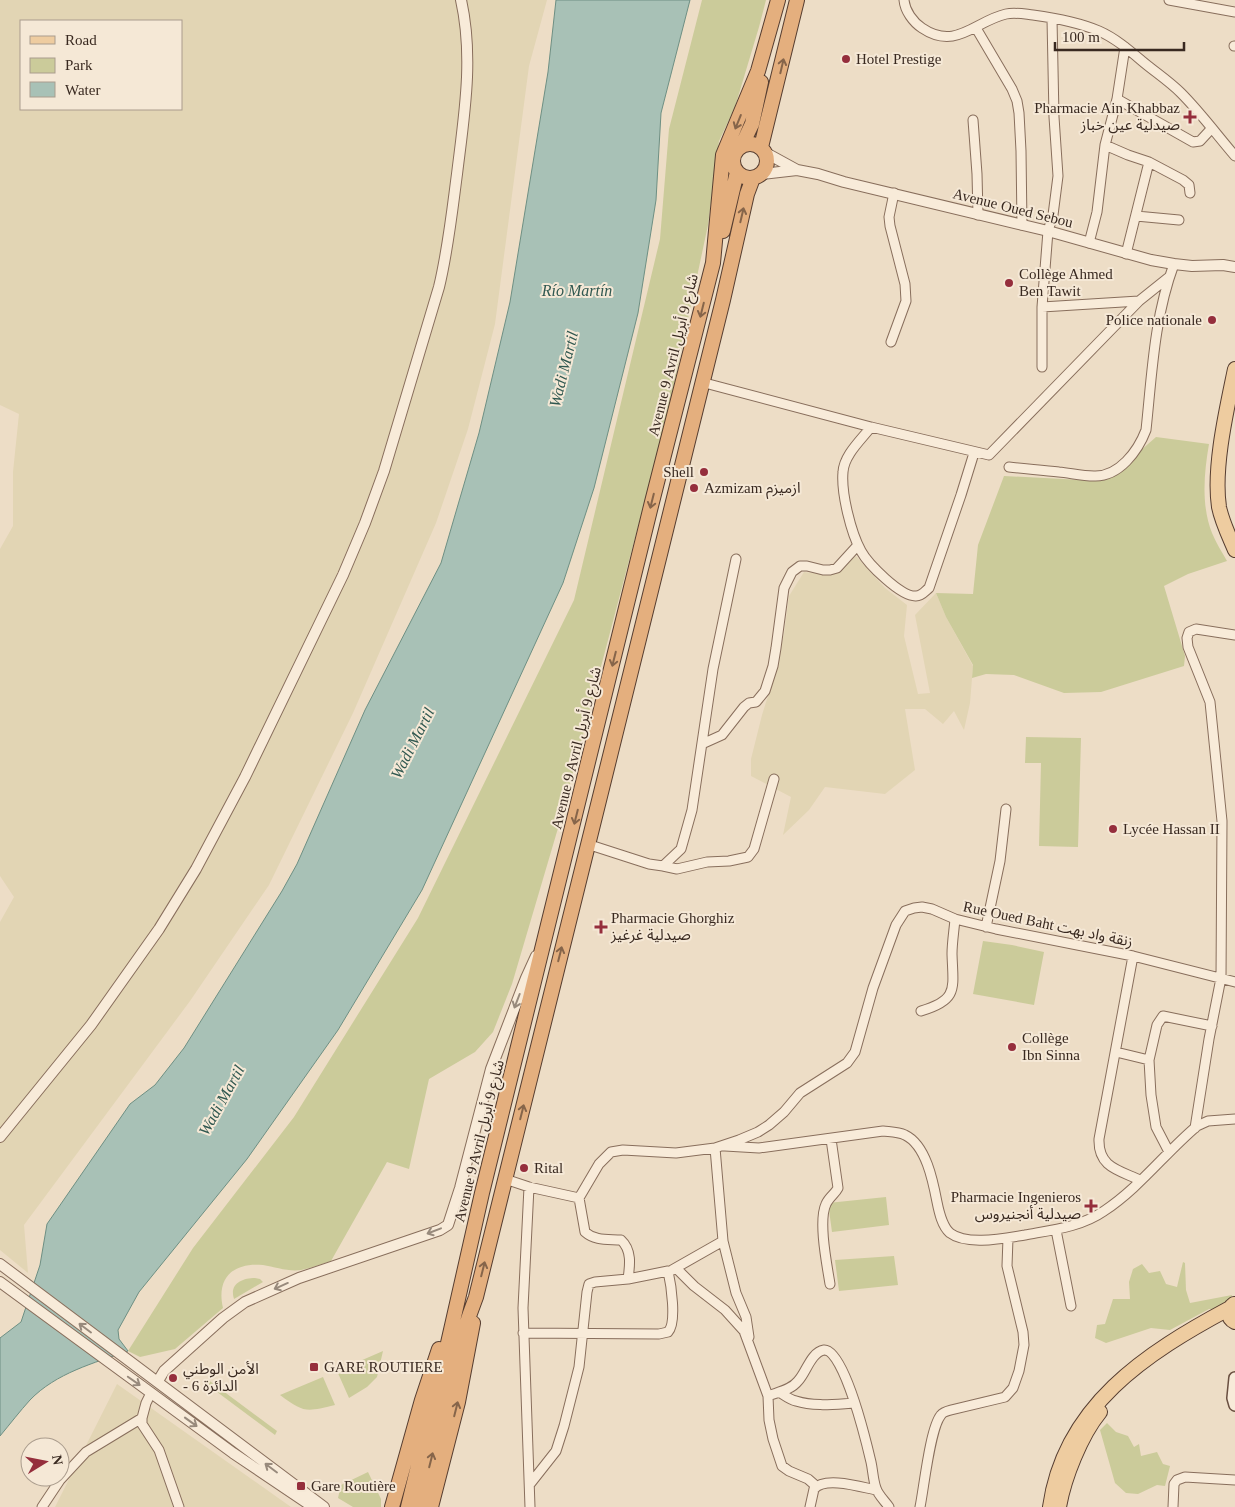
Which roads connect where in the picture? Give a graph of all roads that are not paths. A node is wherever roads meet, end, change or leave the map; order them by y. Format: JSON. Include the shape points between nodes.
{"nodes":[{"id":1,"x":461,"y":0,"type":"edge"},
{"id":2,"x":778,"y":0,"type":"edge"},
{"id":3,"x":797,"y":0,"type":"edge"},
{"id":4,"x":904,"y":0,"type":"edge"},
{"id":5,"x":1169,"y":0,"type":"edge"},
{"id":6,"x":1235,"y":12,"type":"edge"},
{"id":7,"x":1052,"y":19,"type":"junction"},
{"id":8,"x":976,"y":28,"type":"junction"},
{"id":9,"x":767,"y":44,"type":"junction"},
{"id":10,"x":1125,"y":47,"type":"junction"},
{"id":11,"x":1117,"y":99,"type":"junction"},
{"id":12,"x":974,"y":120,"type":"dead end"},
{"id":13,"x":1212,"y":128,"type":"junction"},
{"id":14,"x":742,"y":145,"type":"junction"},
{"id":15,"x":1106,"y":145,"type":"junction"},
{"id":16,"x":764,"y":150,"type":"junction"},
{"id":17,"x":1235,"y":156,"type":"edge"},
{"id":18,"x":1149,"y":162,"type":"junction"},
{"id":19,"x":797,"y":170,"type":"junction"},
{"id":20,"x":736,"y":172,"type":"junction"},
{"id":21,"x":757,"y":176,"type":"junction"},
{"id":22,"x":894,"y":193,"type":"junction"},
{"id":23,"x":1190,"y":193,"type":"dead end"},
{"id":24,"x":978,"y":215,"type":"junction"},
{"id":25,"x":1136,"y":216,"type":"junction"},
{"id":26,"x":1179,"y":220,"type":"dead end"},
{"id":27,"x":1022,"y":225,"type":"junction"},
{"id":28,"x":1048,"y":231,"type":"junction"},
{"id":29,"x":1089,"y":243,"type":"junction"},
{"id":30,"x":1126,"y":254,"type":"junction"},
{"id":31,"x":1235,"y":261,"type":"edge"},
{"id":32,"x":713,"y":262,"type":"junction"},
{"id":33,"x":1174,"y":264,"type":"junction"},
{"id":34,"x":1223,"y":265,"type":"junction"},
{"id":35,"x":1235,"y":267,"type":"edge"},
{"id":36,"x":1169,"y":277,"type":"junction"},
{"id":37,"x":1139,"y":301,"type":"junction"},
{"id":38,"x":1042,"y":307,"type":"junction"},
{"id":39,"x":891,"y":342,"type":"dead end"},
{"id":40,"x":1042,"y":367,"type":"dead end"},
{"id":41,"x":1235,"y":369,"type":"edge"},
{"id":42,"x":701,"y":382,"type":"junction"},
{"id":43,"x":871,"y":427,"type":"junction"},
{"id":44,"x":974,"y":453,"type":"junction"},
{"id":45,"x":1009,"y":467,"type":"dead end"},
{"id":46,"x":858,"y":545,"type":"junction"},
{"id":47,"x":1235,"y":550,"type":"edge"},
{"id":48,"x":736,"y":559,"type":"dead end"},
{"id":49,"x":1235,"y":635,"type":"edge"},
{"id":50,"x":702,"y":744,"type":"junction"},
{"id":51,"x":774,"y":779,"type":"dead end"},
{"id":52,"x":1006,"y":809,"type":"dead end"},
{"id":53,"x":587,"y":844,"type":"junction"},
{"id":54,"x":663,"y":866,"type":"junction"},
{"id":55,"x":955,"y":919,"type":"junction"},
{"id":56,"x":986,"y":927,"type":"junction"},
{"id":57,"x":544,"y":941,"type":"junction"},
{"id":58,"x":1133,"y":956,"type":"junction"},
{"id":59,"x":1221,"y":978,"type":"junction"},
{"id":60,"x":1235,"y":982,"type":"edge"},
{"id":61,"x":921,"y":1011,"type":"dead end"},
{"id":62,"x":1212,"y":1026,"type":"junction"},
{"id":63,"x":1116,"y":1052,"type":"junction"},
{"id":64,"x":1149,"y":1060,"type":"junction"},
{"id":65,"x":1235,"y":1119,"type":"edge"},
{"id":66,"x":1195,"y":1128,"type":"junction"},
{"id":67,"x":0,"y":1137,"type":"edge"},
{"id":68,"x":831,"y":1139,"type":"junction"},
{"id":69,"x":719,"y":1147,"type":"junction"},
{"id":70,"x":1169,"y":1152,"type":"junction"},
{"id":71,"x":505,"y":1179,"type":"junction"},
{"id":72,"x":1140,"y":1180,"type":"junction"},
{"id":73,"x":529,"y":1187,"type":"junction"},
{"id":74,"x":579,"y":1198,"type":"junction"},
{"id":75,"x":1056,"y":1230,"type":"junction"},
{"id":76,"x":1008,"y":1238,"type":"junction"},
{"id":77,"x":723,"y":1241,"type":"junction"},
{"id":78,"x":0,"y":1264,"type":"edge"},
{"id":79,"x":673,"y":1270,"type":"junction"},
{"id":80,"x":628,"y":1279,"type":"junction"},
{"id":81,"x":0,"y":1282,"type":"edge"},
{"id":82,"x":830,"y":1284,"type":"dead end"},
{"id":83,"x":476,"y":1297,"type":"junction"},
{"id":84,"x":457,"y":1304,"type":"junction"},
{"id":85,"x":1071,"y":1306,"type":"dead end"},
{"id":86,"x":1234,"y":1310,"type":"edge"},
{"id":87,"x":582,"y":1332,"type":"junction"},
{"id":88,"x":523,"y":1333,"type":"junction"},
{"id":89,"x":750,"y":1344,"type":"junction"},
{"id":90,"x":158,"y":1381,"type":"junction"},
{"id":91,"x":1235,"y":1381,"type":"edge"},
{"id":92,"x":779,"y":1392,"type":"junction"},
{"id":93,"x":152,"y":1393,"type":"junction"},
{"id":94,"x":768,"y":1396,"type":"junction"},
{"id":95,"x":855,"y":1403,"type":"junction"},
{"id":96,"x":1235,"y":1405,"type":"edge"},
{"id":97,"x":142,"y":1418,"type":"junction"},
{"id":98,"x":1235,"y":1480,"type":"edge"},
{"id":99,"x":530,"y":1484,"type":"junction"},
{"id":100,"x":816,"y":1486,"type":"junction"},
{"id":101,"x":876,"y":1490,"type":"junction"},
{"id":102,"x":42,"y":1507,"type":"edge"},
{"id":103,"x":178,"y":1507,"type":"edge"},
{"id":104,"x":313,"y":1507,"type":"edge"},
{"id":105,"x":324,"y":1507,"type":"edge"},
{"id":106,"x":392,"y":1507,"type":"edge"},
{"id":107,"x":408,"y":1507,"type":"edge"},
{"id":108,"x":419,"y":1507,"type":"edge"},
{"id":109,"x":431,"y":1507,"type":"edge"},
{"id":110,"x":530,"y":1507,"type":"edge"},
{"id":111,"x":810,"y":1507,"type":"edge"},
{"id":112,"x":889,"y":1507,"type":"edge"},
{"id":113,"x":920,"y":1507,"type":"edge"},
{"id":114,"x":1050,"y":1507,"type":"edge"},
{"id":115,"x":1059,"y":1507,"type":"edge"},
{"id":116,"x":1172,"y":1507,"type":"edge"}],
"edges":[{"from":1,"to":67,"type":"street","via":[[468,82],[445,261],[365,523],[245,777],[182,892],[106,1005]]},
{"from":2,"to":9,"type":"highway","name":"Avenue 9 Avril شارع 9 أبريل"},
{"from":16,"to":3,"type":"highway","one_way":true},
{"from":4,"to":8,"type":"street","via":[[909,14],[928,32],[944,37],[957,36]]},
{"from":5,"to":6,"type":"street"},
{"from":7,"to":8,"type":"street","via":[[1008,13]]},
{"from":7,"to":10,"type":"street","via":[[1099,31]]},
{"from":7,"to":28,"type":"street","via":[[1058,176],[1055,207]]},
{"from":8,"to":27,"type":"street","via":[[1017,101]]},
{"from":9,"to":14,"type":"highway","via":[[752,124]]},
{"from":9,"to":32,"type":"highway","name":"Avenue 9 Avril شارع 9 أبريل","one_way":true,"via":[[723,155]]},
{"from":10,"to":11,"type":"street"},
{"from":10,"to":13,"type":"street","via":[[1180,92]]},
{"from":11,"to":13,"type":"street","via":[[1193,142],[1200,140]]},
{"from":11,"to":15,"type":"street"},
{"from":12,"to":24,"type":"street"},
{"from":13,"to":17,"type":"street"},
{"from":14,"to":16,"type":"highway","via":[[748,143]]},
{"from":14,"to":20,"type":"highway","via":[[733,157]]},
{"from":15,"to":18,"type":"street"},
{"from":15,"to":29,"type":"street","via":[[1097,212]]},
{"from":16,"to":19,"type":"street","name":"Avenue Oued Sebou"},
{"from":16,"to":21,"type":"highway","via":[[767,167]]},
{"from":18,"to":23,"type":"street","via":[[1184,180]]},
{"from":18,"to":25,"type":"street"},
{"from":19,"to":21,"type":"street","name":"Avenue Oued Sebou"},
{"from":19,"to":22,"type":"street","name":"Avenue Oued Sebou"},
{"from":20,"to":21,"type":"highway","via":[[747,178]]},
{"from":20,"to":32,"type":"highway"},
{"from":42,"to":21,"type":"highway","one_way":true,"via":[[747,194]]},
{"from":22,"to":24,"type":"street","name":"Avenue Oued Sebou"},
{"from":22,"to":39,"type":"street","via":[[889,217],[906,301]]},
{"from":24,"to":27,"type":"street","name":"Avenue Oued Sebou"},
{"from":25,"to":26,"type":"street"},
{"from":25,"to":30,"type":"street"},
{"from":27,"to":28,"type":"street","name":"Avenue Oued Sebou"},
{"from":28,"to":29,"type":"street","name":"Avenue Oued Sebou"},
{"from":28,"to":38,"type":"street"},
{"from":29,"to":30,"type":"street","name":"Avenue Oued Sebou"},
{"from":30,"to":33,"type":"street","name":"Avenue Oued Sebou"},
{"from":31,"to":34,"type":"street","name":"Avenue Oued Sebou"},
{"from":32,"to":57,"type":"highway","name":"Avenue 9 Avril شارع 9 أبريل","one_way":true},
{"from":33,"to":34,"type":"street","name":"Avenue Oued Sebou"},
{"from":33,"to":36,"type":"street"},
{"from":34,"to":35,"type":"street","name":"Avenue Oued Sebou"},
{"from":36,"to":37,"type":"street"},
{"from":36,"to":45,"type":"street","via":[[1156,336],[1146,430],[1141,443],[1125,463],[1095,476]]},
{"from":37,"to":38,"type":"street"},
{"from":37,"to":44,"type":"street","via":[[989,456]]},
{"from":38,"to":40,"type":"street"},
{"from":41,"to":47,"type":"main road","via":[[1218,489],[1219,508]]},
{"from":42,"to":43,"type":"street"},
{"from":42,"to":53,"type":"highway"},
{"from":43,"to":44,"type":"street"},
{"from":43,"to":46,"type":"street","via":[[850,453],[842,472],[846,505]]},
{"from":44,"to":46,"type":"street","via":[[929,588],[920,596],[902,592],[867,561]]},
{"from":46,"to":50,"type":"street","via":[[837,568],[823,570],[800,566],[792,572],[784,588],[773,666],[765,691],[756,702],[744,707],[722,735]]},
{"from":48,"to":50,"type":"street","via":[[713,668]]},
{"from":49,"to":59,"type":"street","via":[[1196,629],[1189,632],[1187,638],[1208,694],[1212,716],[1222,821]]},
{"from":50,"to":54,"type":"street","via":[[686,834],[681,849]]},
{"from":51,"to":54,"type":"street","via":[[754,849],[748,857],[677,869]]},
{"from":52,"to":56,"type":"street","via":[[1000,861]]},
{"from":53,"to":54,"type":"street"},
{"from":71,"to":53,"type":"highway","one_way":true},
{"from":55,"to":56,"type":"street","name":"Rue Oued Baht زنقة واد بهت"},
{"from":55,"to":61,"type":"street","via":[[952,989],[944,1002]]},
{"from":55,"to":69,"type":"street","name":"Rue Oued Baht زنقة واد بهت","via":[[922,907],[905,912],[896,925],[876,980],[856,1052],[847,1063],[800,1093],[769,1125]]},
{"from":56,"to":58,"type":"street","name":"Rue Oued Baht زنقة واد بهت"},
{"from":57,"to":84,"type":"highway","name":"Avenue 9 Avril شارع 9 أبريل"},
{"from":57,"to":90,"type":"street","one_way":true,"via":[[491,1068],[448,1225],[299,1278],[245,1302],[164,1371]]},
{"from":58,"to":59,"type":"street","name":"Rue Oued Baht زنقة واد بهت"},
{"from":58,"to":63,"type":"street"},
{"from":59,"to":60,"type":"street","name":"Rue Oued Baht زنقة واد بهت"},
{"from":59,"to":62,"type":"street"},
{"from":62,"to":64,"type":"street","via":[[1163,1016],[1157,1024]]},
{"from":62,"to":66,"type":"street"},
{"from":63,"to":64,"type":"street"},
{"from":63,"to":72,"type":"street","via":[[1099,1148],[1109,1165]]},
{"from":64,"to":70,"type":"street","via":[[1156,1127]]},
{"from":65,"to":66,"type":"street","via":[[1208,1121]]},
{"from":66,"to":70,"type":"street"},
{"from":68,"to":69,"type":"street","via":[[759,1148]]},
{"from":68,"to":76,"type":"street","via":[[883,1131],[907,1136],[926,1160],[939,1212],[949,1232],[975,1241]]},
{"from":68,"to":82,"type":"street","via":[[838,1188],[826,1202],[823,1218]]},
{"from":69,"to":74,"type":"street","name":"Rue Oued Baht زنقة واد بهت","via":[[676,1153],[611,1152],[599,1164]]},
{"from":69,"to":77,"type":"street"},
{"from":70,"to":72,"type":"street"},
{"from":71,"to":73,"type":"street"},
{"from":83,"to":71,"type":"highway","one_way":true},
{"from":72,"to":75,"type":"street","via":[[1090,1220]]},
{"from":73,"to":74,"type":"street"},
{"from":73,"to":88,"type":"street"},
{"from":74,"to":80,"type":"street","via":[[584,1232],[590,1237],[621,1240],[625,1244],[630,1265]]},
{"from":75,"to":76,"type":"street"},
{"from":75,"to":85,"type":"street"},
{"from":76,"to":113,"type":"street","via":[[1007,1266],[1023,1332],[1020,1371],[1005,1397],[951,1410],[940,1416],[930,1449]]},
{"from":77,"to":79,"type":"street"},
{"from":77,"to":89,"type":"street","via":[[736,1294],[746,1317]]},
{"from":90,"to":78,"type":"street","one_way":true},
{"from":79,"to":80,"type":"street"},
{"from":79,"to":87,"type":"street","via":[[672,1326],[668,1332]]},
{"from":79,"to":89,"type":"street","via":[[726,1310],[744,1331]]},
{"from":80,"to":87,"type":"street","via":[[589,1284]]},
{"from":81,"to":93,"type":"street","one_way":true},
{"from":108,"to":83,"type":"highway","one_way":true,"via":[[454,1363]]},
{"from":109,"to":83,"type":"highway","one_way":true,"via":[[462,1384]]},
{"from":84,"to":106,"type":"highway","via":[[428,1380]]},
{"from":84,"to":107,"type":"highway","name":"Avenue 9 Avril شارع 9 أبريل"},
{"from":86,"to":114,"type":"main road","via":[[1193,1328],[1156,1351],[1093,1407],[1061,1462]]},
{"from":86,"to":115,"type":"main road","via":[[1223,1321],[1132,1379],[1111,1399],[1098,1415],[1073,1460]]},
{"from":87,"to":88,"type":"street"},
{"from":87,"to":99,"type":"street","via":[[579,1368],[556,1451]]},
{"from":88,"to":99,"type":"street"},
{"from":89,"to":94,"type":"street"},
{"from":105,"to":90,"type":"street","one_way":true},
{"from":91,"to":96,"type":"main road"},
{"from":92,"to":94,"type":"street"},
{"from":92,"to":95,"type":"street","via":[[805,1403]]},
{"from":92,"to":95,"type":"street","via":[[797,1383],[813,1358],[826,1350],[832,1352],[839,1362]]},
{"from":93,"to":97,"type":"street"},
{"from":93,"to":104,"type":"street","one_way":true},
{"from":94,"to":100,"type":"street","via":[[771,1430],[782,1466]]},
{"from":95,"to":101,"type":"street"},
{"from":97,"to":102,"type":"street","via":[[86,1452],[60,1480]]},
{"from":97,"to":103,"type":"street","via":[[142,1424],[162,1456]]},
{"from":98,"to":116,"type":"street","via":[[1180,1479],[1174,1484]]},
{"from":99,"to":110,"type":"street"},
{"from":100,"to":101,"type":"street","via":[[828,1482]]},
{"from":100,"to":111,"type":"street"},
{"from":101,"to":112,"type":"street"}]}
